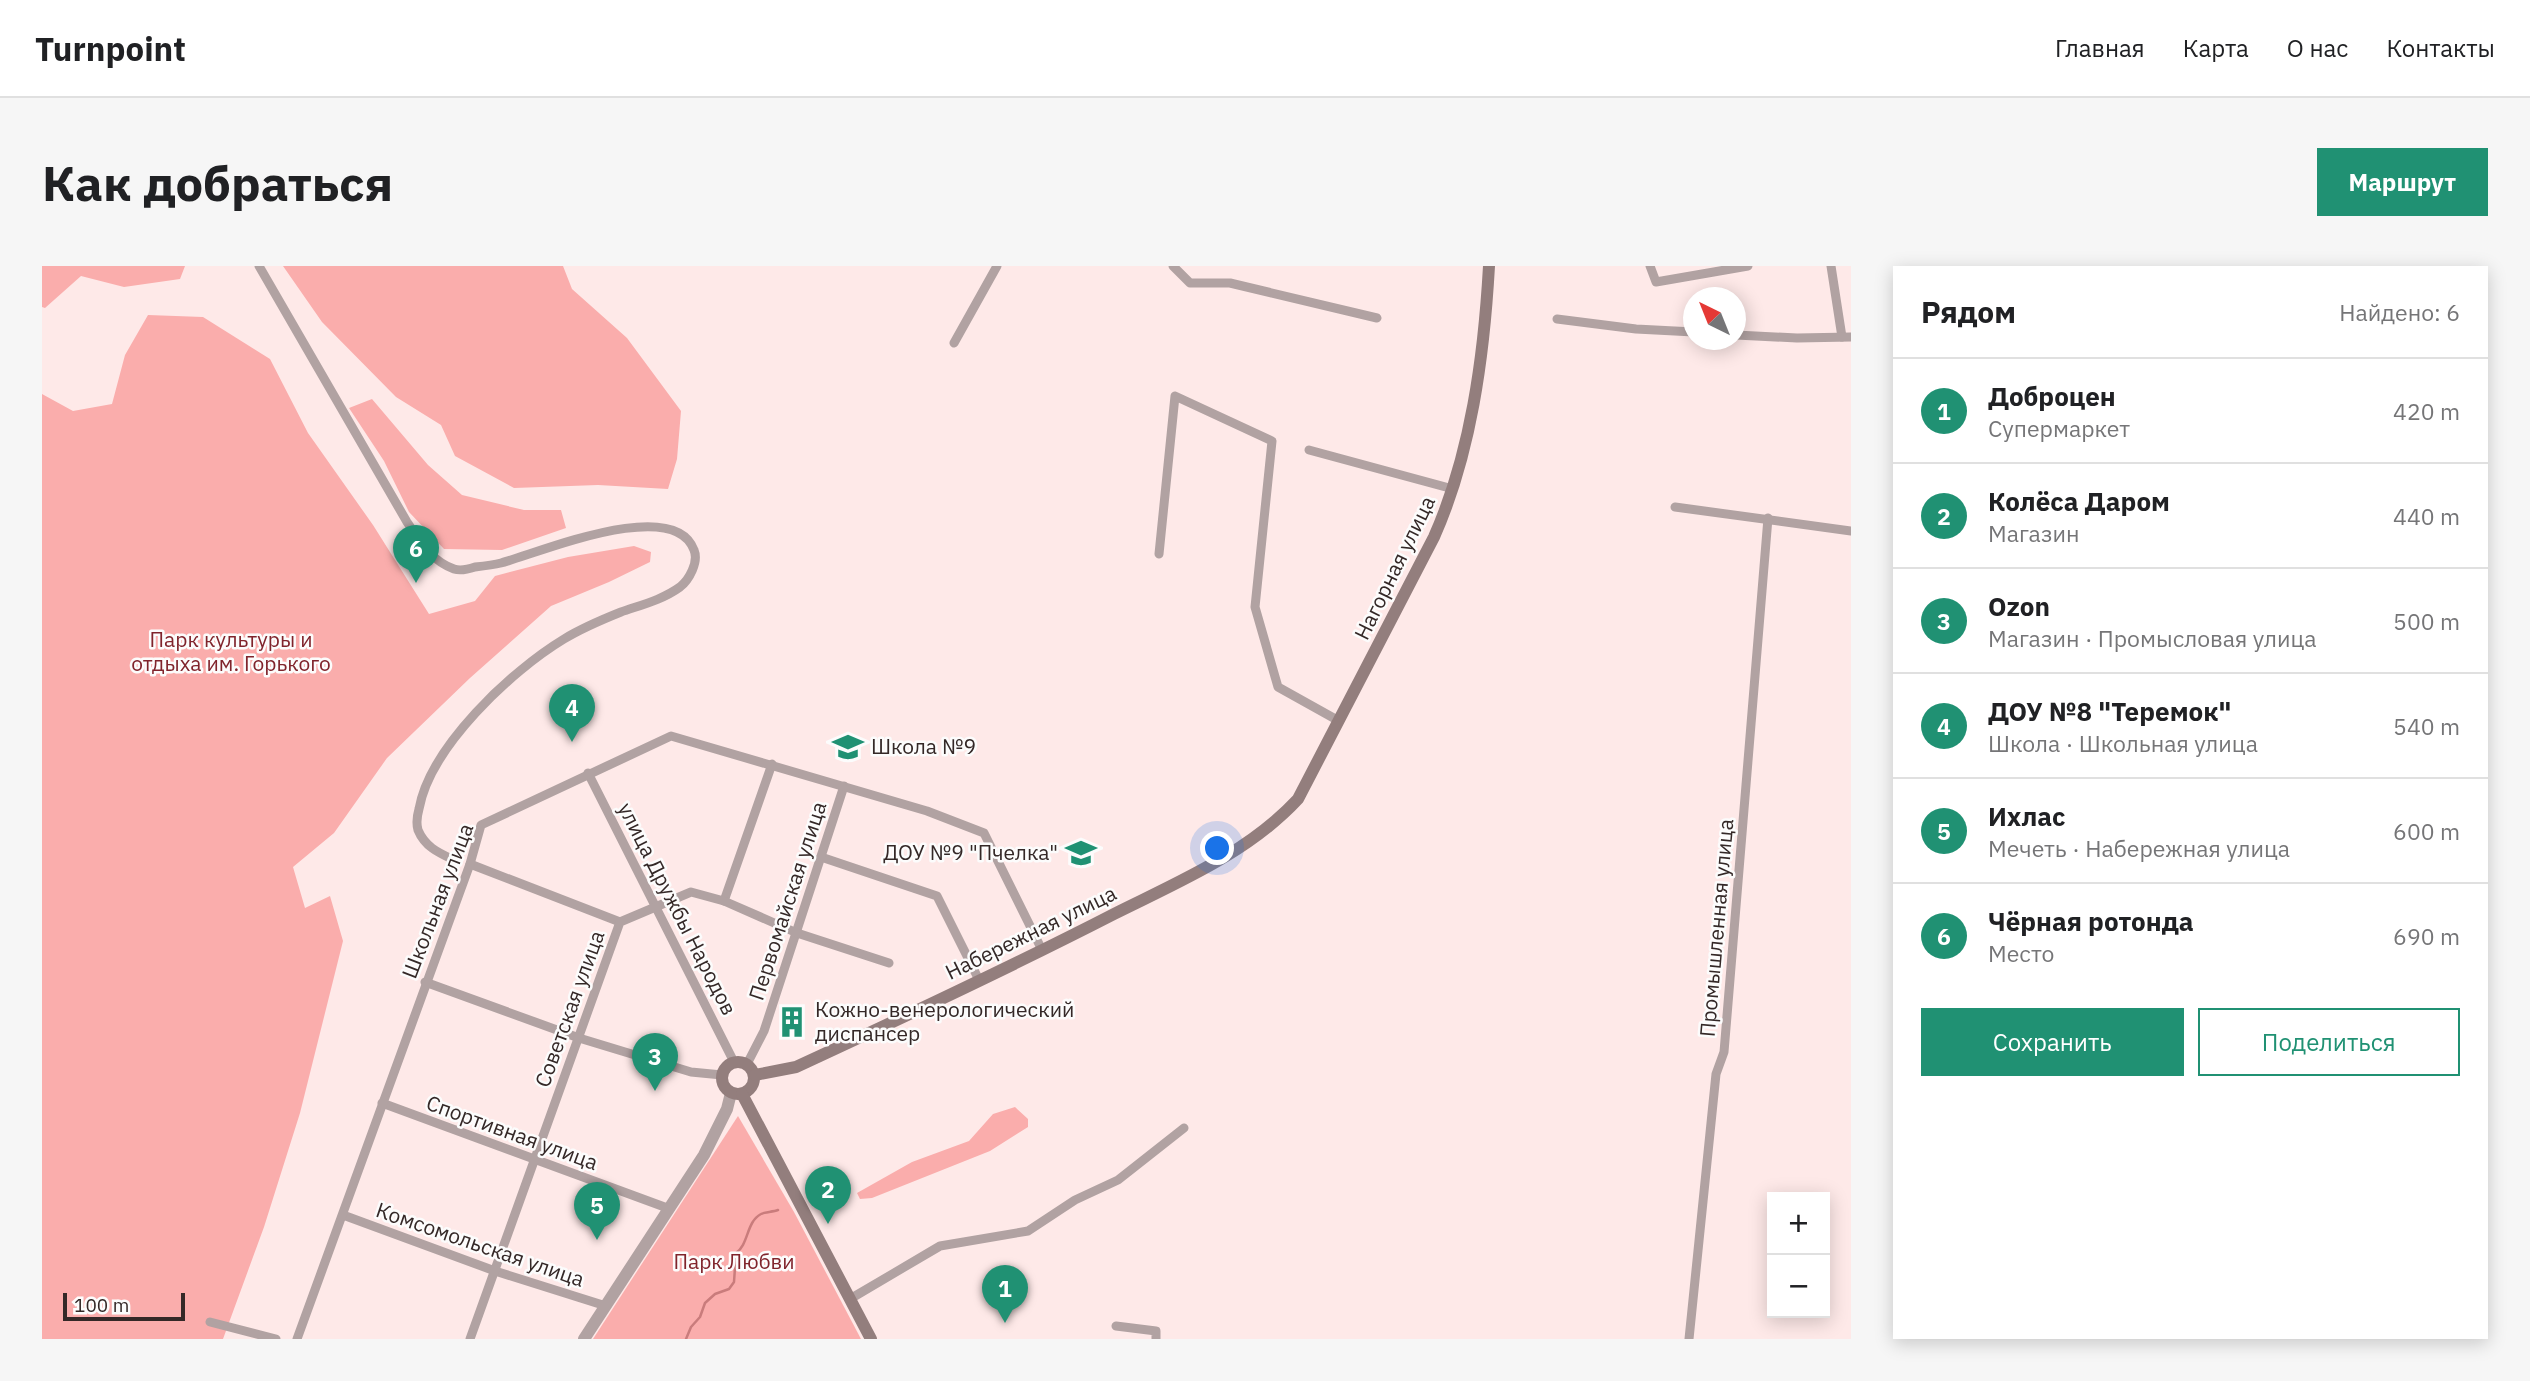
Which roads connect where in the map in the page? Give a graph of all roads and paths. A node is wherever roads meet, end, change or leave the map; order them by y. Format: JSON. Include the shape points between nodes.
{"nodes":[{"id":1,"x":259,"y":266,"type":"edge"},
{"id":2,"x":997,"y":266,"type":"edge"},
{"id":3,"x":1173,"y":266,"type":"edge"},
{"id":4,"x":1489,"y":266,"type":"edge"},
{"id":5,"x":1650,"y":266,"type":"edge"},
{"id":6,"x":1748,"y":266,"type":"edge"},
{"id":7,"x":1831,"y":266,"type":"edge"},
{"id":8,"x":1377,"y":318,"type":"dead end"},
{"id":9,"x":1557,"y":319,"type":"dead end"},
{"id":10,"x":1683,"y":331,"type":"edge"},
{"id":11,"x":1746,"y":336,"type":"edge"},
{"id":12,"x":1846,"y":337,"type":"edge"},
{"id":13,"x":954,"y":343,"type":"dead end"},
{"id":14,"x":1309,"y":450,"type":"dead end"},
{"id":15,"x":1453,"y":489,"type":"junction"},
{"id":16,"x":1675,"y":507,"type":"dead end"},
{"id":17,"x":1768,"y":518,"type":"junction"},
{"id":18,"x":1851,"y":531,"type":"edge"},
{"id":19,"x":1159,"y":554,"type":"dead end"},
{"id":20,"x":1339,"y":721,"type":"junction"},
{"id":21,"x":772,"y":764,"type":"junction"},
{"id":22,"x":588,"y":773,"type":"junction"},
{"id":23,"x":844,"y":786,"type":"junction"},
{"id":24,"x":1277,"y":821,"type":"joint"},
{"id":25,"x":821,"y":857,"type":"junction"},
{"id":26,"x":454,"y":860,"type":"dead end"},
{"id":27,"x":470,"y":864,"type":"junction"},
{"id":28,"x":724,"y":901,"type":"junction"},
{"id":29,"x":654,"y":908,"type":"junction"},
{"id":30,"x":620,"y":922,"type":"junction"},
{"id":31,"x":797,"y":933,"type":"junction"},
{"id":32,"x":1042,"y":950,"type":"junction"},
{"id":33,"x":889,"y":963,"type":"dead end"},
{"id":34,"x":979,"y":981,"type":"junction"},
{"id":35,"x":425,"y":982,"type":"junction"},
{"id":36,"x":579,"y":1038,"type":"junction"},
{"id":37,"x":745,"y":1067,"type":"junction"},
{"id":38,"x":722,"y":1075,"type":"junction"},
{"id":39,"x":736,"y":1093,"type":"junction"},
{"id":40,"x":382,"y":1103,"type":"junction"},
{"id":41,"x":1184,"y":1128,"type":"dead end"},
{"id":42,"x":535,"y":1160,"type":"junction"},
{"id":43,"x":670,"y":1209,"type":"junction"},
{"id":44,"x":343,"y":1215,"type":"junction"},
{"id":45,"x":495,"y":1271,"type":"junction"},
{"id":46,"x":850,"y":1299,"type":"junction"},
{"id":47,"x":606,"y":1306,"type":"junction"},
{"id":48,"x":210,"y":1322,"type":"dead end"},
{"id":49,"x":1116,"y":1326,"type":"dead end"},
{"id":50,"x":276,"y":1339,"type":"edge"},
{"id":51,"x":297,"y":1339,"type":"edge"},
{"id":52,"x":470,"y":1339,"type":"edge"},
{"id":53,"x":584,"y":1339,"type":"edge"},
{"id":54,"x":872,"y":1339,"type":"edge"},
{"id":55,"x":1156,"y":1339,"type":"edge"},
{"id":56,"x":1689,"y":1339,"type":"edge"}],
"edges":[{"from":1,"to":26,"type":"street","via":[[431,556],[457,571],[501,563],[577,538],[660,527],[684,535],[695,551],[694,569],[682,586],[561,641],[487,701],[463,727],[422,790],[417,820],[418,830],[431,848]]},
{"from":2,"to":13,"type":"street"},
{"from":3,"to":8,"type":"street","via":[[1190,283],[1230,283]]},
{"from":4,"to":15,"type":"main road","name":"Нагорная улица","via":[[1482,353]]},
{"from":5,"to":6,"type":"street","via":[[1656,282]]},
{"from":7,"to":12,"type":"street"},
{"from":9,"to":10,"type":"street"},
{"from":11,"to":12,"type":"street"},
{"from":14,"to":15,"type":"street"},
{"from":15,"to":20,"type":"main road","name":"Нагорная улица","via":[[1434,537]]},
{"from":16,"to":17,"type":"street"},
{"from":17,"to":18,"type":"street"},
{"from":17,"to":56,"type":"street","name":"Промышленная улица","via":[[1724,1052],[1716,1074]]},
{"from":19,"to":20,"type":"street","via":[[1175,397],[1272,441],[1255,607],[1278,687]]},
{"from":20,"to":24,"type":"main road","name":"Нагорная улица","via":[[1298,799]]},
{"from":21,"to":22,"type":"street","name":"Школьная улица","via":[[671,736]]},
{"from":21,"to":23,"type":"street","name":"Школьная улица"},
{"from":21,"to":28,"type":"street"},
{"from":22,"to":27,"type":"street","name":"Школьная улица","via":[[481,825]]},
{"from":22,"to":29,"type":"street","name":"улица Дружбы Народов"},
{"from":23,"to":25,"type":"street","name":"Первомайская улица"},
{"from":23,"to":32,"type":"street","name":"Школьная улица","via":[[984,833]]},
{"from":24,"to":32,"type":"main road","name":"Набережная улица","via":[[1190,876]]},
{"from":25,"to":31,"type":"street","name":"Первомайская улица"},
{"from":25,"to":34,"type":"street","via":[[937,896]]},
{"from":27,"to":30,"type":"street"},
{"from":27,"to":35,"type":"street","name":"Школьная улица"},
{"from":28,"to":29,"type":"street","name":"Советская улица","via":[[691,892]]},
{"from":28,"to":31,"type":"street","name":"Советская улица"},
{"from":29,"to":30,"type":"street","name":"Советская улица"},
{"from":29,"to":37,"type":"street","name":"улица Дружбы Народов"},
{"from":30,"to":36,"type":"street","name":"Советская улица"},
{"from":31,"to":33,"type":"street","name":"Советская улица"},
{"from":31,"to":37,"type":"street","name":"Первомайская улица","via":[[764,1031]]},
{"from":32,"to":34,"type":"main road","name":"Набережная улица"},
{"from":34,"to":37,"type":"main road","name":"Набережная улица","via":[[796,1067]]},
{"from":35,"to":36,"type":"street"},
{"from":35,"to":40,"type":"street","name":"Школьная улица"},
{"from":36,"to":38,"type":"street","via":[[691,1072]]},
{"from":36,"to":42,"type":"street","name":"Советская улица"},
{"from":37,"to":38,"type":"main road","via":[[728,1065]]},
{"from":37,"to":39,"type":"main road","via":[[754,1082],[750,1089]]},
{"from":38,"to":39,"type":"main road","via":[[723,1084]]},
{"from":39,"to":43,"type":"street"},
{"from":39,"to":46,"type":"main road"},
{"from":40,"to":42,"type":"street","name":"Спортивная улица"},
{"from":40,"to":44,"type":"street","name":"Школьная улица"},
{"from":41,"to":46,"type":"street","via":[[1118,1180],[1075,1200],[1028,1231],[940,1246]]},
{"from":42,"to":43,"type":"street","name":"Спортивная улица"},
{"from":42,"to":45,"type":"street","name":"Советская улица"},
{"from":43,"to":47,"type":"street"},
{"from":44,"to":45,"type":"street","name":"Комсомольская улица"},
{"from":44,"to":51,"type":"street","name":"Школьная улица"},
{"from":45,"to":47,"type":"street","name":"Комсомольская улица"},
{"from":45,"to":52,"type":"street","name":"Советская улица"},
{"from":46,"to":54,"type":"main road"},
{"from":47,"to":53,"type":"street"},
{"from":48,"to":50,"type":"street"},
{"from":49,"to":55,"type":"street","via":[[1156,1331]]}]}
